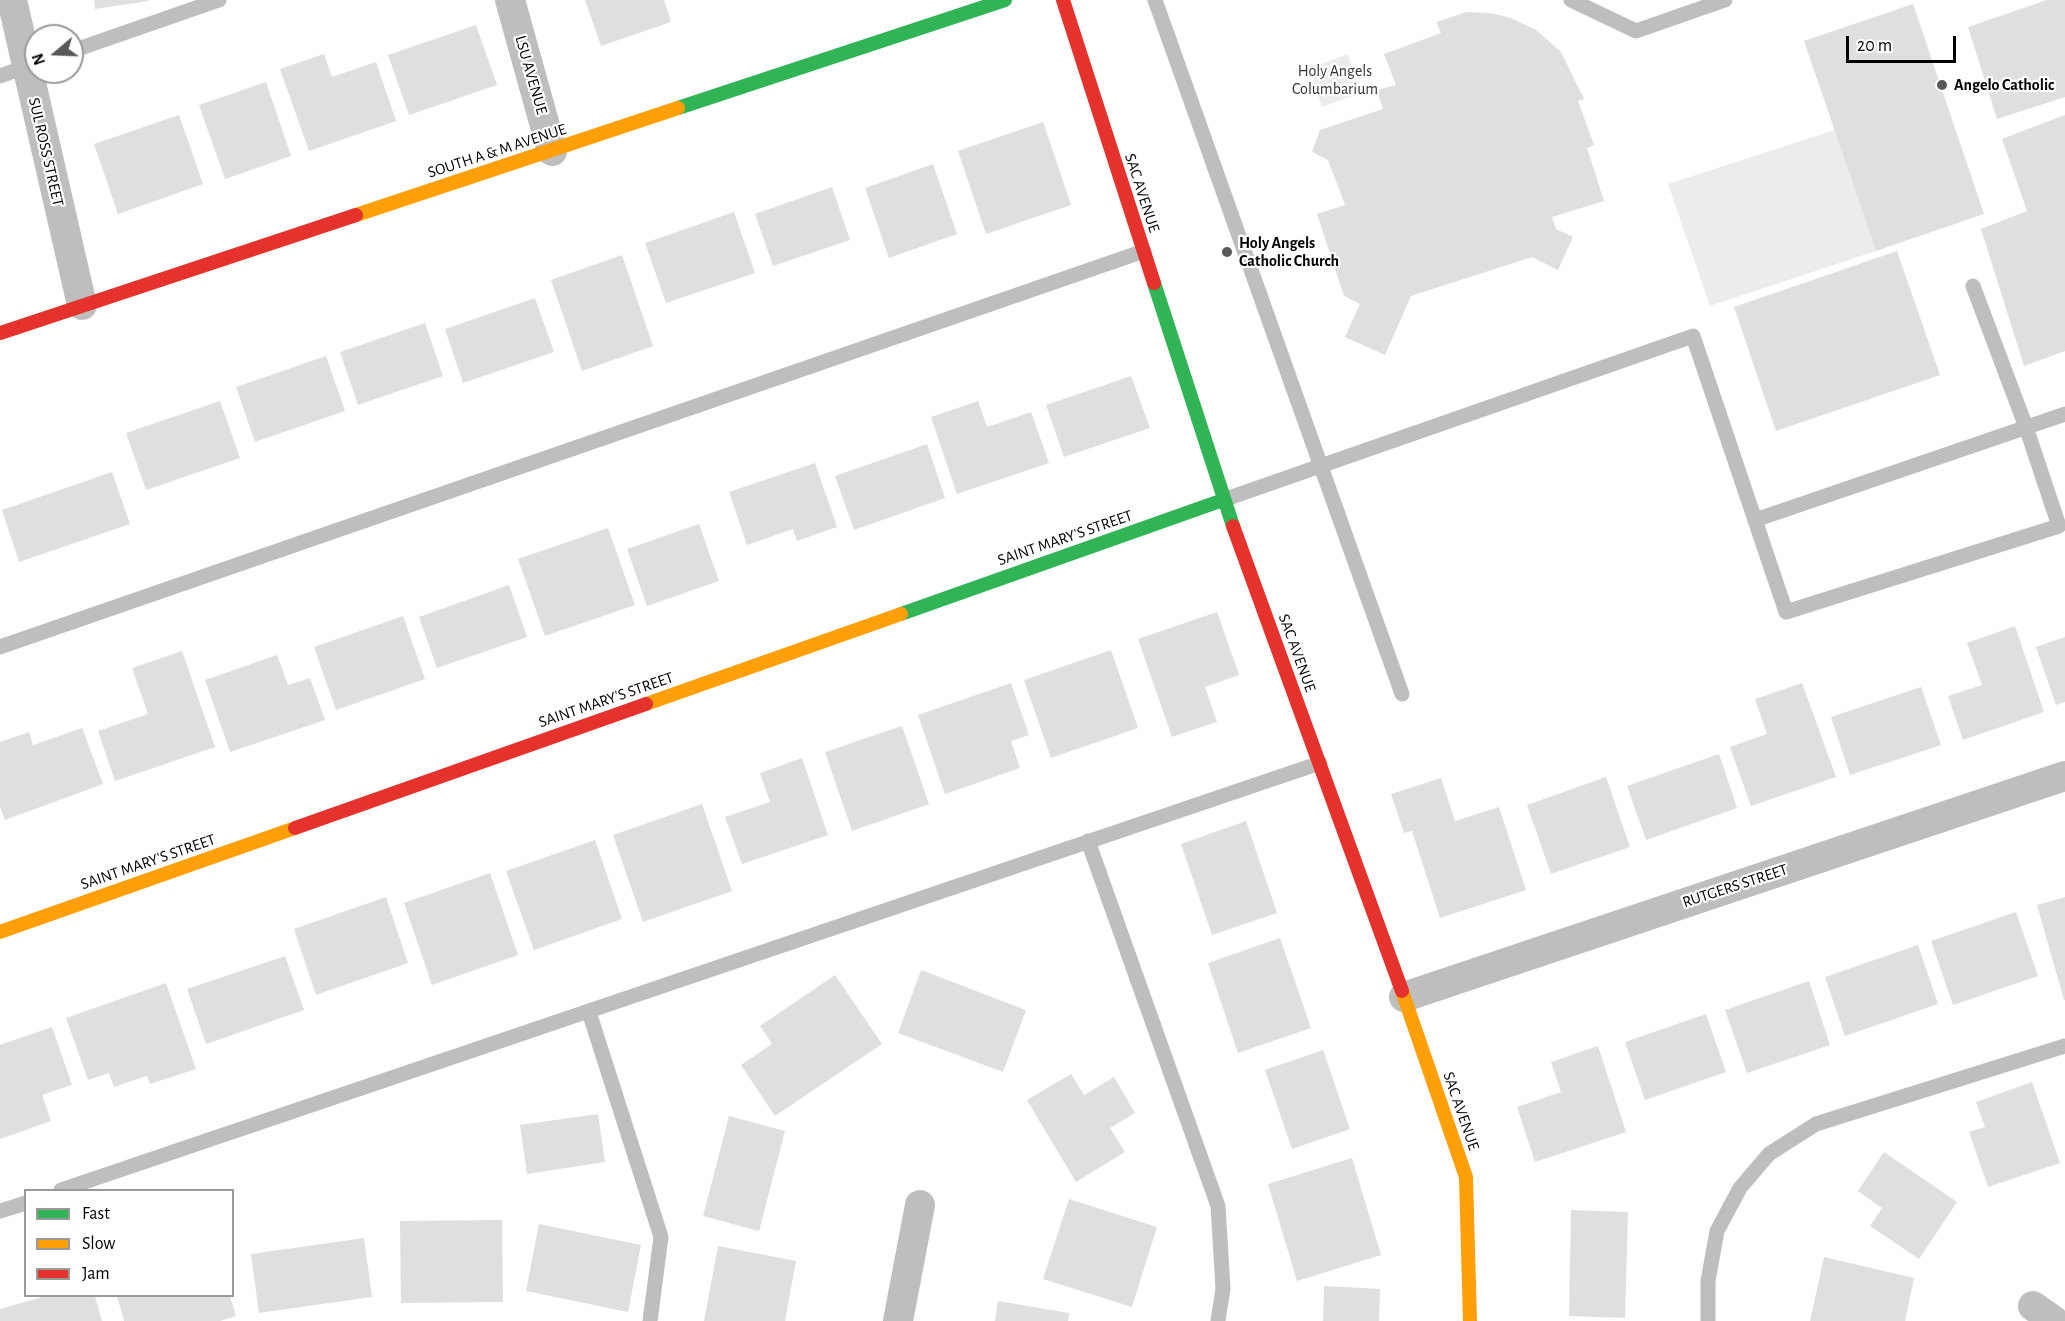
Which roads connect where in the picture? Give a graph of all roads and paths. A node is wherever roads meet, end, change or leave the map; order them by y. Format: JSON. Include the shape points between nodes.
{"nodes":[{"id":1,"x":12,"y":0,"type":"edge"},
{"id":2,"x":219,"y":0,"type":"edge"},
{"id":3,"x":510,"y":0,"type":"edge"},
{"id":4,"x":1005,"y":0,"type":"edge"},
{"id":5,"x":1063,"y":0,"type":"edge"},
{"id":6,"x":1155,"y":0,"type":"edge"},
{"id":7,"x":1571,"y":0,"type":"edge"},
{"id":8,"x":1725,"y":0,"type":"edge"},
{"id":9,"x":84,"y":47,"type":"edge"},
{"id":10,"x":21,"y":69,"type":"edge"},
{"id":11,"x":552,"y":151,"type":"junction"},
{"id":12,"x":1143,"y":251,"type":"junction"},
{"id":13,"x":1973,"y":286,"type":"dead end"},
{"id":14,"x":82,"y":305,"type":"junction"},
{"id":15,"x":0,"y":333,"type":"edge"},
{"id":16,"x":2065,"y":414,"type":"edge"},
{"id":17,"x":2026,"y":428,"type":"junction"},
{"id":18,"x":1321,"y":465,"type":"junction"},
{"id":19,"x":1224,"y":500,"type":"junction"},
{"id":20,"x":1755,"y":520,"type":"junction"},
{"id":21,"x":2062,"y":525,"type":"edge"},
{"id":22,"x":0,"y":647,"type":"edge"},
{"id":23,"x":1402,"y":694,"type":"dead end"},
{"id":24,"x":1320,"y":763,"type":"junction"},
{"id":25,"x":2065,"y":776,"type":"edge"},
{"id":26,"x":1088,"y":842,"type":"junction"},
{"id":27,"x":0,"y":932,"type":"edge"},
{"id":28,"x":1404,"y":997,"type":"junction"},
{"id":29,"x":589,"y":1012,"type":"junction"},
{"id":30,"x":2065,"y":1046,"type":"edge"},
{"id":31,"x":68,"y":1189,"type":"edge"},
{"id":32,"x":24,"y":1204,"type":"edge"},
{"id":33,"x":920,"y":1205,"type":"dead end"},
{"id":34,"x":0,"y":1211,"type":"edge"},
{"id":35,"x":650,"y":1321,"type":"edge"},
{"id":36,"x":898,"y":1321,"type":"edge"},
{"id":37,"x":1218,"y":1321,"type":"edge"},
{"id":38,"x":1470,"y":1321,"type":"edge"},
{"id":39,"x":1708,"y":1321,"type":"edge"}],
"edges":[{"from":1,"to":10,"type":"street","name":"SUL ROSS STREET"},
{"from":2,"to":9,"type":"lane"},
{"from":3,"to":11,"type":"street","name":"LSU AVENUE"},
{"from":4,"to":11,"type":"street","name":"SOUTH A & M AVENUE"},
{"from":5,"to":12,"type":"street","name":"SAC AVENUE"},
{"from":6,"to":18,"type":"lane"},
{"from":7,"to":8,"type":"lane","via":[[1636,31]]},
{"from":10,"to":14,"type":"street","name":"SUL ROSS STREET"},
{"from":11,"to":14,"type":"street","name":"SOUTH A & M AVENUE"},
{"from":12,"to":19,"type":"street","name":"SAC AVENUE"},
{"from":12,"to":22,"type":"lane"},
{"from":13,"to":17,"type":"lane"},
{"from":14,"to":15,"type":"street","name":"SOUTH A & M AVENUE"},
{"from":16,"to":17,"type":"lane"},
{"from":17,"to":20,"type":"lane"},
{"from":17,"to":21,"type":"lane"},
{"from":18,"to":19,"type":"lane"},
{"from":18,"to":20,"type":"lane","via":[[1693,336]]},
{"from":18,"to":23,"type":"lane"},
{"from":19,"to":24,"type":"street","name":"SAC AVENUE"},
{"from":19,"to":27,"type":"street","name":"SAINT MARY'S STREET"},
{"from":20,"to":21,"type":"lane","via":[[1786,612]]},
{"from":24,"to":26,"type":"lane"},
{"from":24,"to":28,"type":"street","name":"SAC AVENUE"},
{"from":25,"to":28,"type":"street","name":"RUTGERS STREET"},
{"from":26,"to":29,"type":"lane"},
{"from":26,"to":37,"type":"lane","via":[[1218,1206],[1223,1289]]},
{"from":28,"to":38,"type":"street","name":"SAC AVENUE","via":[[1466,1177]]},
{"from":29,"to":31,"type":"lane"},
{"from":29,"to":35,"type":"lane","via":[[661,1237]]},
{"from":30,"to":39,"type":"lane","via":[[1816,1124],[1769,1154],[1740,1188],[1717,1231],[1708,1281]]},
{"from":32,"to":34,"type":"lane"},
{"from":33,"to":36,"type":"street"}]}
